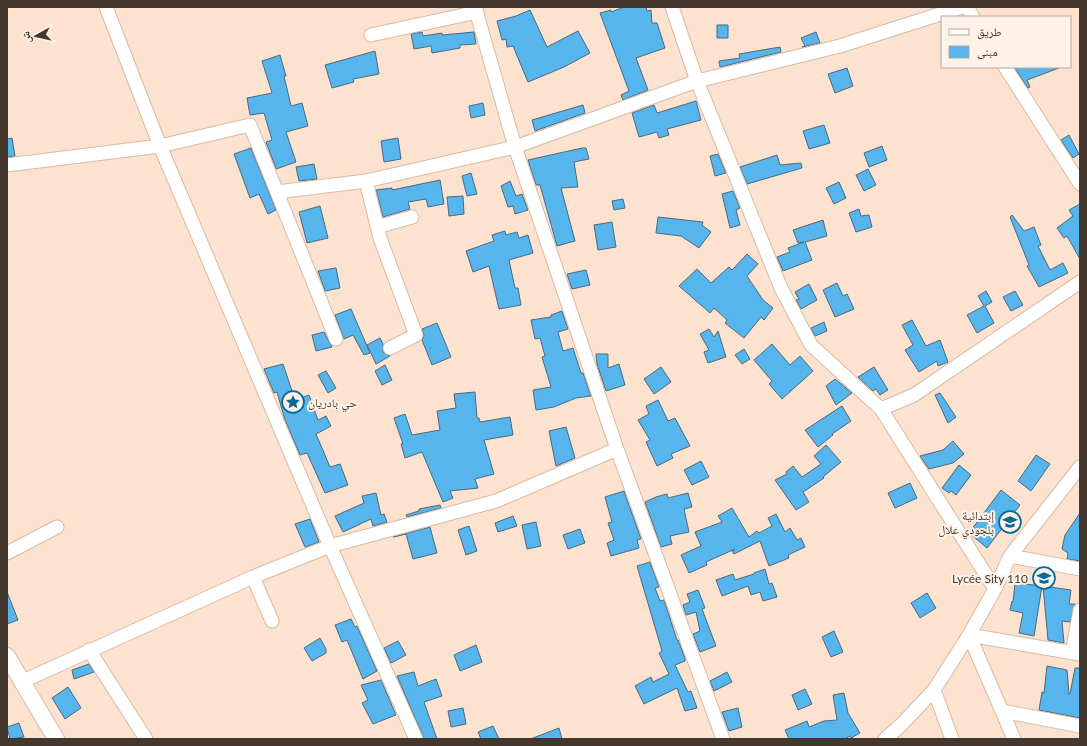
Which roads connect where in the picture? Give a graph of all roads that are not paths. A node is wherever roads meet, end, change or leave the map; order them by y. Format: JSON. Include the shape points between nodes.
{"nodes":[{"id":1,"x":106,"y":7,"type":"edge"},
{"id":2,"x":672,"y":7,"type":"edge"},
{"id":3,"x":962,"y":7,"type":"edge"},
{"id":4,"x":966,"y":7,"type":"edge"},
{"id":5,"x":476,"y":10,"type":"edge"},
{"id":6,"x":972,"y":16,"type":"edge"},
{"id":7,"x":371,"y":35,"type":"dead end"},
{"id":8,"x":1006,"y":68,"type":"edge"},
{"id":9,"x":697,"y":81,"type":"junction"},
{"id":10,"x":160,"y":146,"type":"junction"},
{"id":11,"x":515,"y":147,"type":"junction"},
{"id":12,"x":7,"y":165,"type":"edge"},
{"id":13,"x":366,"y":181,"type":"junction"},
{"id":14,"x":1080,"y":184,"type":"edge"},
{"id":15,"x":277,"y":192,"type":"junction"},
{"id":16,"x":412,"y":217,"type":"dead end"},
{"id":17,"x":378,"y":227,"type":"junction"},
{"id":18,"x":1078,"y":286,"type":"edge"},
{"id":19,"x":336,"y":339,"type":"dead end"},
{"id":20,"x":390,"y":348,"type":"dead end"},
{"id":21,"x":881,"y":409,"type":"junction"},
{"id":22,"x":617,"y":449,"type":"junction"},
{"id":23,"x":1080,"y":467,"type":"edge"},
{"id":24,"x":58,"y":527,"type":"dead end"},
{"id":25,"x":330,"y":546,"type":"junction"},
{"id":26,"x":7,"y":553,"type":"edge"},
{"id":27,"x":1010,"y":556,"type":"junction"},
{"id":28,"x":1080,"y":569,"type":"edge"},
{"id":29,"x":253,"y":577,"type":"junction"},
{"id":30,"x":995,"y":588,"type":"junction"},
{"id":31,"x":1080,"y":610,"type":"edge"},
{"id":32,"x":272,"y":621,"type":"dead end"},
{"id":33,"x":970,"y":635,"type":"junction"},
{"id":34,"x":89,"y":650,"type":"junction"},
{"id":35,"x":1076,"y":653,"type":"edge"},
{"id":36,"x":7,"y":656,"type":"edge"},
{"id":37,"x":21,"y":682,"type":"junction"},
{"id":38,"x":934,"y":690,"type":"junction"},
{"id":39,"x":1002,"y":711,"type":"junction"},
{"id":40,"x":1080,"y":726,"type":"edge"},
{"id":41,"x":1011,"y":738,"type":"edge"},
{"id":42,"x":56,"y":739,"type":"edge"},
{"id":43,"x":146,"y":739,"type":"edge"},
{"id":44,"x":416,"y":739,"type":"edge"},
{"id":45,"x":724,"y":739,"type":"edge"},
{"id":46,"x":885,"y":739,"type":"edge"},
{"id":47,"x":952,"y":739,"type":"edge"}],
"edges":[{"from":1,"to":10,"type":"street"},
{"from":2,"to":9,"type":"street"},
{"from":3,"to":9,"type":"street","via":[[840,46]]},
{"from":4,"to":6,"type":"street"},
{"from":5,"to":7,"type":"street"},
{"from":5,"to":11,"type":"street"},
{"from":8,"to":14,"type":"street"},
{"from":9,"to":11,"type":"street"},
{"from":9,"to":21,"type":"street","via":[[781,288],[811,345]]},
{"from":10,"to":12,"type":"street"},
{"from":10,"to":15,"type":"street","via":[[250,125]]},
{"from":10,"to":25,"type":"street"},
{"from":11,"to":13,"type":"street"},
{"from":11,"to":22,"type":"street"},
{"from":13,"to":15,"type":"street"},
{"from":13,"to":17,"type":"street"},
{"from":15,"to":19,"type":"street"},
{"from":16,"to":17,"type":"street"},
{"from":17,"to":20,"type":"street","via":[[386,257],[416,335]]},
{"from":18,"to":21,"type":"street","via":[[914,395]]},
{"from":21,"to":30,"type":"street"},
{"from":22,"to":25,"type":"street","via":[[496,501]]},
{"from":22,"to":45,"type":"street"},
{"from":23,"to":27,"type":"street"},
{"from":24,"to":26,"type":"street"},
{"from":25,"to":29,"type":"street"},
{"from":25,"to":44,"type":"street"},
{"from":27,"to":28,"type":"street"},
{"from":27,"to":30,"type":"street"},
{"from":29,"to":32,"type":"street"},
{"from":29,"to":34,"type":"street"},
{"from":30,"to":33,"type":"street"},
{"from":31,"to":35,"type":"street"},
{"from":33,"to":35,"type":"street"},
{"from":33,"to":38,"type":"street"},
{"from":33,"to":39,"type":"street"},
{"from":34,"to":37,"type":"street"},
{"from":34,"to":43,"type":"street"},
{"from":36,"to":37,"type":"street"},
{"from":37,"to":42,"type":"street"},
{"from":38,"to":46,"type":"street"},
{"from":38,"to":47,"type":"street"},
{"from":39,"to":40,"type":"street"},
{"from":39,"to":41,"type":"street"}]}
